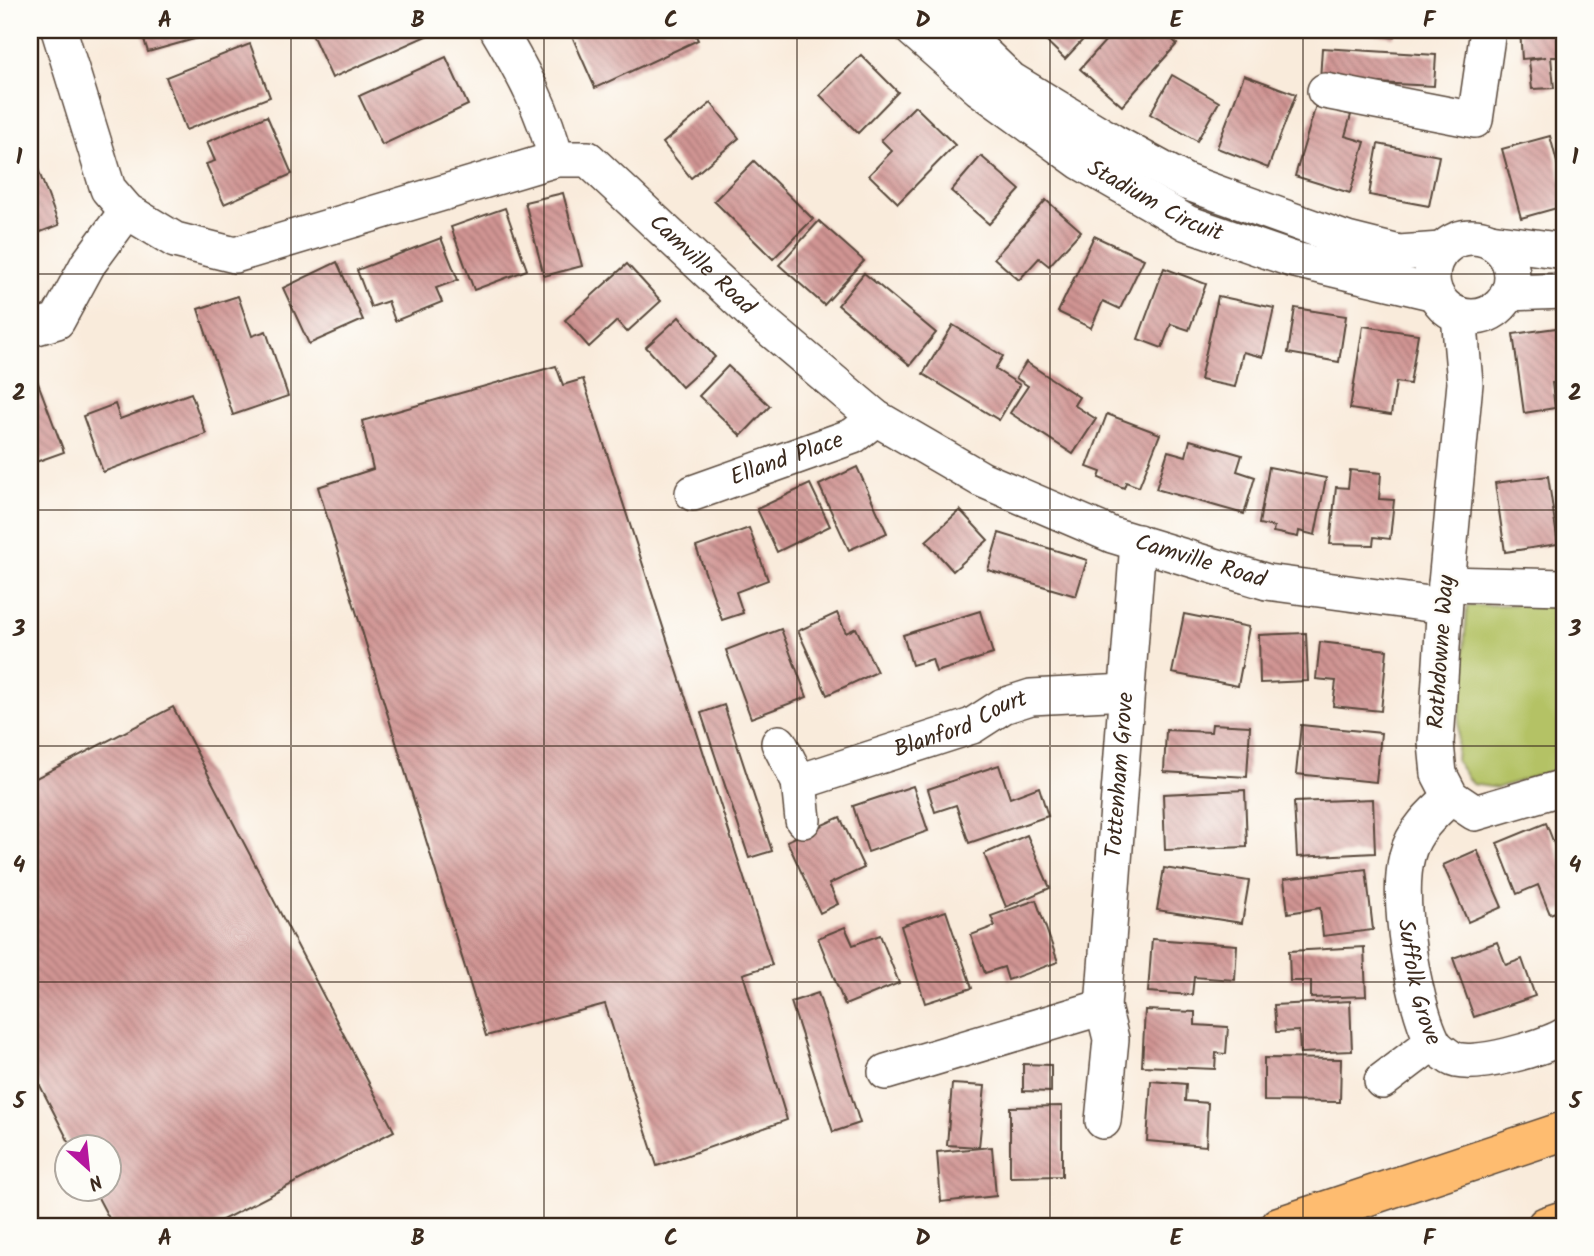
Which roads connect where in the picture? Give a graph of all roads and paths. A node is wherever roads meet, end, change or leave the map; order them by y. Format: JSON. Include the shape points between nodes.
{"nodes":[{"id":1,"x":59,"y":30,"type":"edge"},
{"id":2,"x":498,"y":30,"type":"edge"},
{"id":3,"x":913,"y":30,"type":"edge"},
{"id":4,"x":959,"y":30,"type":"edge"},
{"id":5,"x":1488,"y":30,"type":"edge"},
{"id":6,"x":1325,"y":91,"type":"dead end"},
{"id":7,"x":556,"y":159,"type":"junction"},
{"id":8,"x":127,"y":211,"type":"junction"},
{"id":9,"x":1490,"y":241,"type":"junction"},
{"id":10,"x":1441,"y":250,"type":"junction"},
{"id":11,"x":1564,"y":251,"type":"edge"},
{"id":12,"x":1564,"y":291,"type":"edge"},
{"id":13,"x":1472,"y":304,"type":"junction"},
{"id":14,"x":30,"y":330,"type":"edge"},
{"id":15,"x":876,"y":418,"type":"junction"},
{"id":16,"x":693,"y":493,"type":"dead end"},
{"id":17,"x":1138,"y":542,"type":"junction"},
{"id":18,"x":1564,"y":587,"type":"edge"},
{"id":19,"x":1445,"y":595,"type":"junction"},
{"id":20,"x":1126,"y":692,"type":"junction"},
{"id":21,"x":779,"y":743,"type":"dead end"},
{"id":22,"x":799,"y":782,"type":"junction"},
{"id":23,"x":1564,"y":787,"type":"edge"},
{"id":24,"x":1451,"y":797,"type":"junction"},
{"id":25,"x":803,"y":820,"type":"dead end"},
{"id":26,"x":1103,"y":1007,"type":"junction"},
{"id":27,"x":1564,"y":1036,"type":"edge"},
{"id":28,"x":1433,"y":1043,"type":"junction"},
{"id":29,"x":886,"y":1072,"type":"dead end"},
{"id":30,"x":1382,"y":1081,"type":"dead end"},
{"id":31,"x":1103,"y":1121,"type":"dead end"},
{"id":32,"x":1564,"y":1131,"type":"edge"},
{"id":33,"x":1564,"y":1220,"type":"edge"},
{"id":34,"x":1279,"y":1226,"type":"edge"},
{"id":35,"x":1546,"y":1226,"type":"edge"}],
"edges":[{"from":1,"to":8,"type":"street","name":"Camville Road","via":[[108,189]]},
{"from":2,"to":7,"type":"street","via":[[527,79],[548,126]]},
{"from":3,"to":13,"type":"street","name":"Stadium Circuit","via":[[979,88],[1082,162],[1186,223],[1291,259]]},
{"from":4,"to":10,"type":"street","name":"Stadium Circuit","via":[[1011,80],[1186,182],[1346,240],[1399,253]]},
{"from":5,"to":6,"type":"street","via":[[1475,120]]},
{"from":7,"to":8,"type":"street","name":"Camville Road","via":[[235,255],[175,240]]},
{"from":7,"to":15,"type":"street","name":"Camville Road","via":[[588,159],[761,321]]},
{"from":8,"to":14,"type":"street","via":[[89,264],[57,321]]},
{"from":9,"to":10,"type":"street","via":[[1465,237]]},
{"from":9,"to":11,"type":"street"},
{"from":9,"to":13,"type":"street","via":[[1511,266]]},
{"from":10,"to":13,"type":"street","via":[[1432,268]]},
{"from":12,"to":13,"type":"street","name":"Stadium Circuit"},
{"from":13,"to":19,"type":"street","name":"Rathdowne Way"},
{"from":15,"to":16,"type":"street","name":"Elland Place","via":[[853,436]]},
{"from":15,"to":17,"type":"street","name":"Camville Road","via":[[981,479]]},
{"from":17,"to":19,"type":"street","name":"Camville Road","via":[[1267,582]]},
{"from":17,"to":20,"type":"street","name":"Tottenham Grove"},
{"from":18,"to":19,"type":"street","name":"Camville Road"},
{"from":19,"to":24,"type":"street","name":"Rathdowne Way","via":[[1436,743],[1439,774]]},
{"from":20,"to":22,"type":"street","name":"Blanford Court","via":[[1031,696],[1003,706],[972,726]]},
{"from":20,"to":26,"type":"street","name":"Tottenham Grove"},
{"from":21,"to":22,"type":"street"},
{"from":22,"to":25,"type":"street"},
{"from":23,"to":24,"type":"street","via":[[1475,813]]},
{"from":24,"to":28,"type":"street","name":"Suffolk Grove","via":[[1423,823],[1407,856],[1404,914],[1414,983]]},
{"from":26,"to":29,"type":"street"},
{"from":26,"to":31,"type":"street","name":"Tottenham Grove","via":[[1111,1039]]},
{"from":27,"to":28,"type":"street","name":"Suffolk Grove","via":[[1483,1062],[1454,1060]]},
{"from":28,"to":30,"type":"street"},
{"from":32,"to":34,"type":"highway"},
{"from":33,"to":35,"type":"highway"}]}
